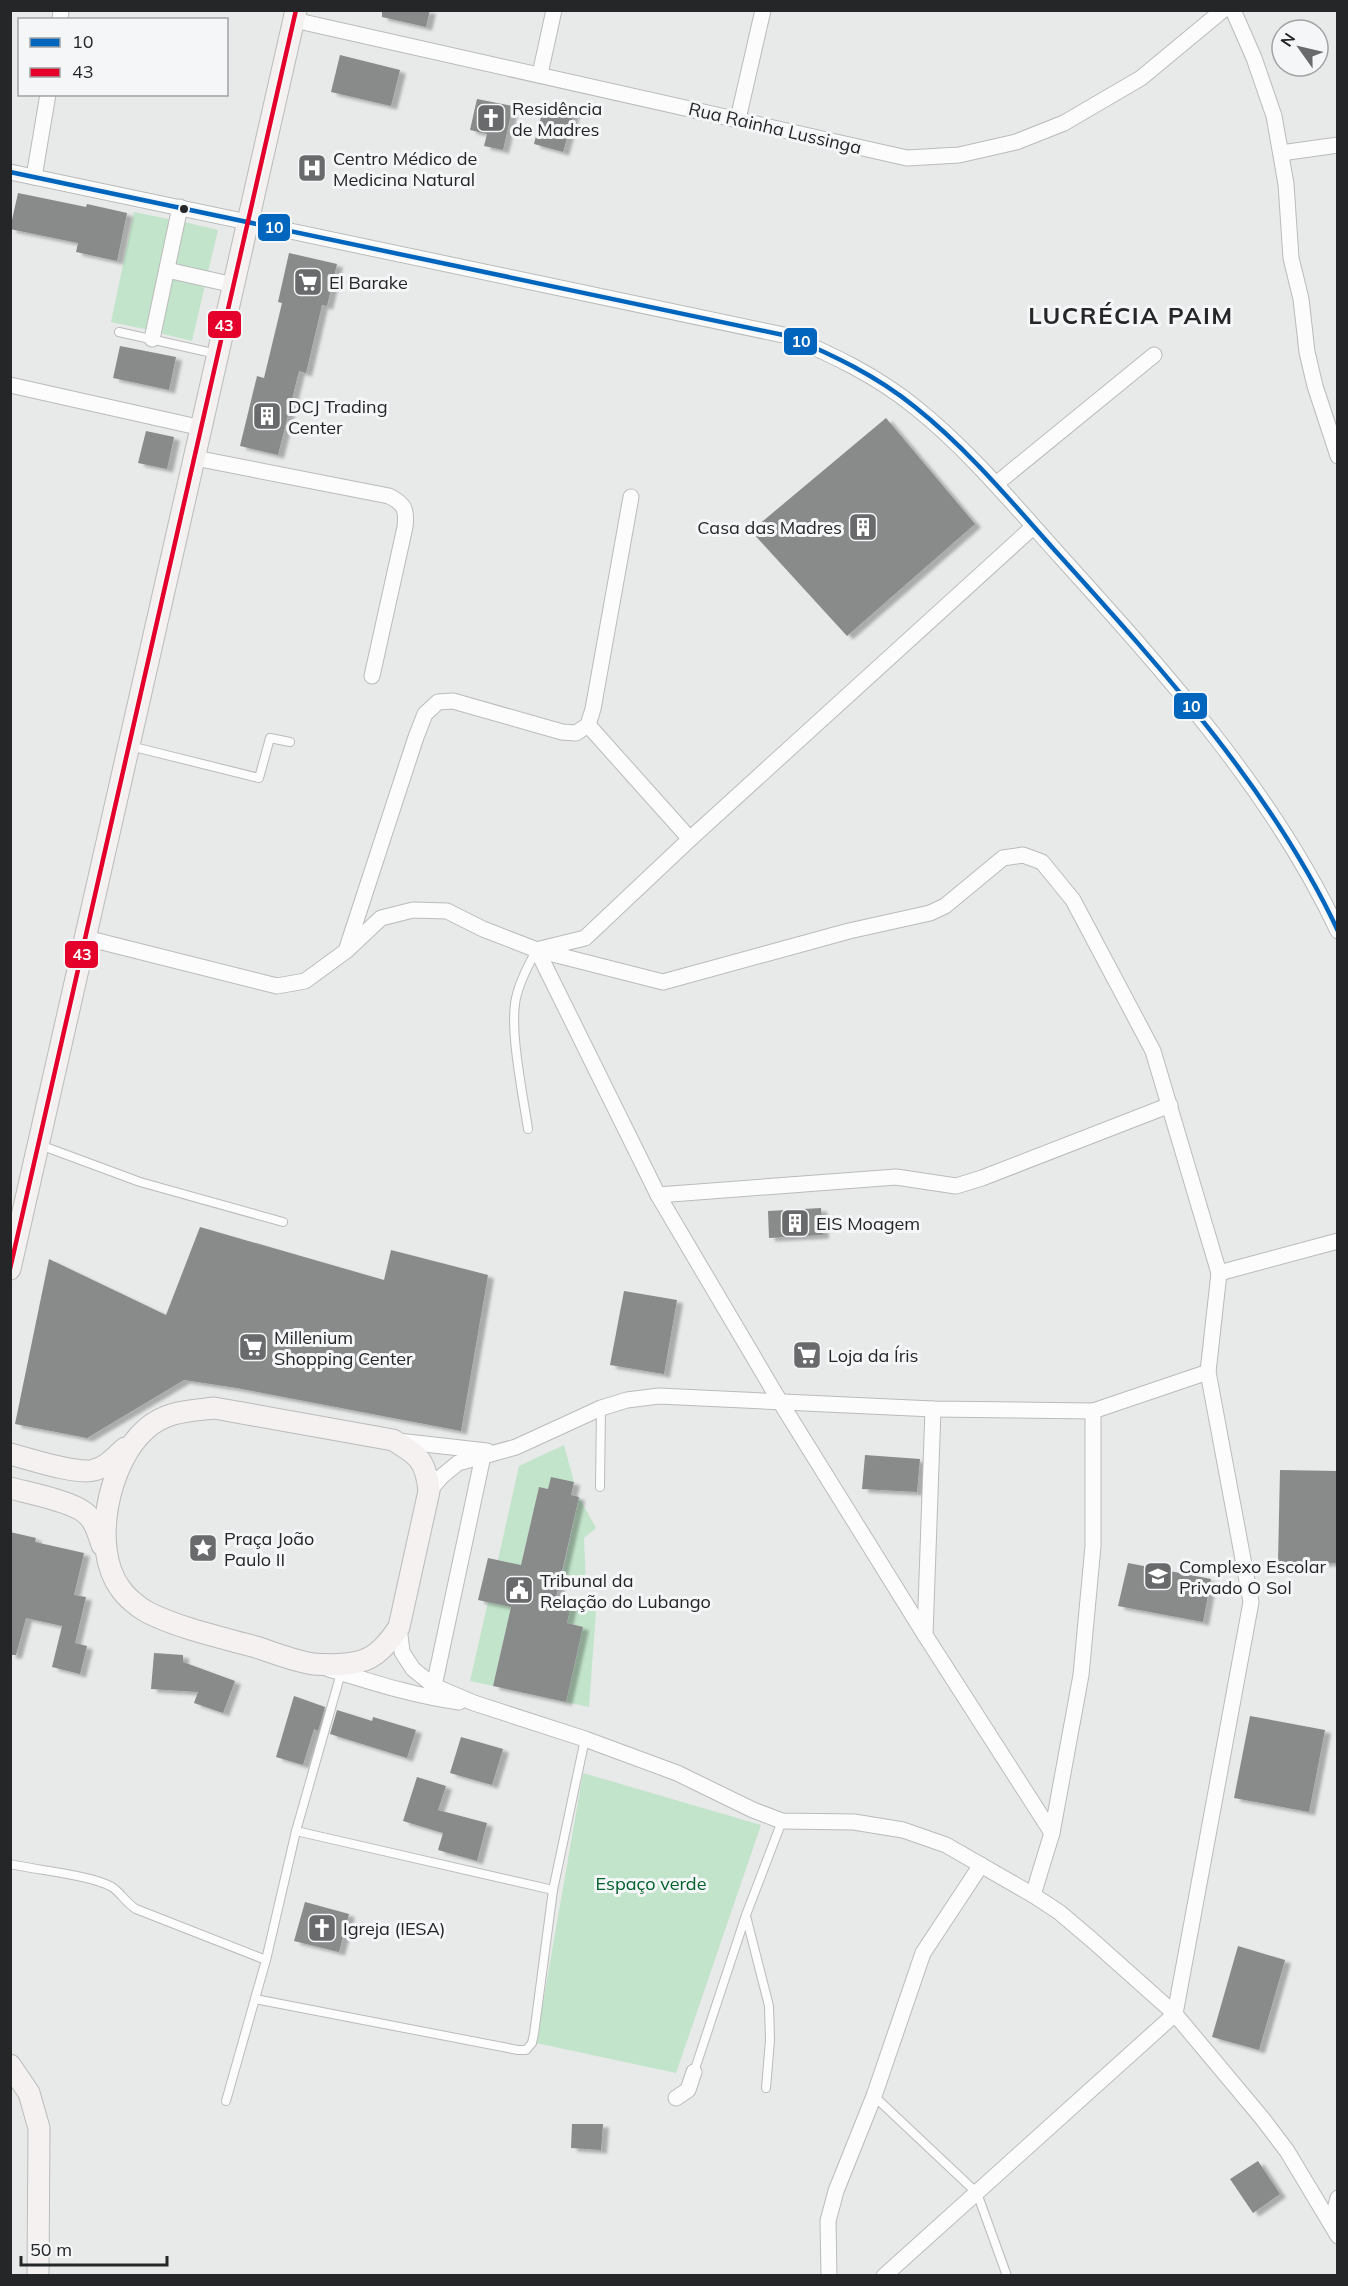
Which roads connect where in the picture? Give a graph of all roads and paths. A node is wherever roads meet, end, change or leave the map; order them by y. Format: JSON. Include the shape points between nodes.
{"nodes":[{"id":1,"x":554,"y":10,"type":"edge"},
{"id":2,"x":763,"y":10,"type":"edge"},
{"id":3,"x":1222,"y":10,"type":"edge"},
{"id":4,"x":1233,"y":10,"type":"edge"},
{"id":5,"x":295,"y":15,"type":"edge"},
{"id":6,"x":540,"y":74,"type":"junction"},
{"id":7,"x":48,"y":96,"type":"edge"},
{"id":8,"x":738,"y":119,"type":"junction"},
{"id":9,"x":1338,"y":145,"type":"edge"},
{"id":10,"x":1281,"y":153,"type":"junction"},
{"id":11,"x":10,"y":171,"type":"edge"},
{"id":12,"x":34,"y":177,"type":"junction"},
{"id":13,"x":180,"y":207,"type":"junction"},
{"id":14,"x":248,"y":222,"type":"junction"},
{"id":15,"x":167,"y":270,"type":"junction"},
{"id":16,"x":234,"y":285,"type":"junction"},
{"id":17,"x":119,"y":332,"type":"dead end"},
{"id":18,"x":152,"y":339,"type":"junction"},
{"id":19,"x":218,"y":354,"type":"junction"},
{"id":20,"x":1154,"y":356,"type":"dead end"},
{"id":21,"x":10,"y":385,"type":"edge"},
{"id":22,"x":201,"y":428,"type":"junction"},
{"id":23,"x":1338,"y":456,"type":"edge"},
{"id":24,"x":195,"y":458,"type":"junction"},
{"id":25,"x":996,"y":484,"type":"junction"},
{"id":26,"x":631,"y":497,"type":"dead end"},
{"id":27,"x":1033,"y":527,"type":"junction"},
{"id":28,"x":372,"y":676,"type":"dead end"},
{"id":29,"x":588,"y":725,"type":"junction"},
{"id":30,"x":290,"y":742,"type":"dead end"},
{"id":31,"x":129,"y":746,"type":"junction"},
{"id":32,"x":690,"y":839,"type":"junction"},
{"id":33,"x":1338,"y":931,"type":"edge"},
{"id":34,"x":86,"y":938,"type":"junction"},
{"id":35,"x":537,"y":950,"type":"junction"},
{"id":36,"x":346,"y":951,"type":"junction"},
{"id":37,"x":1170,"y":1106,"type":"junction"},
{"id":38,"x":528,"y":1129,"type":"dead end"},
{"id":39,"x":39,"y":1144,"type":"junction"},
{"id":40,"x":658,"y":1195,"type":"junction"},
{"id":41,"x":18,"y":1204,"type":"edge"},
{"id":42,"x":283,"y":1222,"type":"dead end"},
{"id":43,"x":1338,"y":1241,"type":"edge"},
{"id":44,"x":10,"y":1269,"type":"edge"},
{"id":45,"x":1219,"y":1274,"type":"junction"},
{"id":46,"x":1208,"y":1372,"type":"junction"},
{"id":47,"x":779,"y":1400,"type":"junction"},
{"id":48,"x":601,"y":1408,"type":"junction"},
{"id":49,"x":933,"y":1409,"type":"junction"},
{"id":50,"x":1093,"y":1411,"type":"junction"},
{"id":51,"x":145,"y":1429,"type":"junction"},
{"id":52,"x":393,"y":1440,"type":"junction"},
{"id":53,"x":10,"y":1454,"type":"edge"},
{"id":54,"x":490,"y":1454,"type":"junction"},
{"id":55,"x":600,"y":1486,"type":"dead end"},
{"id":56,"x":10,"y":1488,"type":"edge"},
{"id":57,"x":429,"y":1491,"type":"junction"},
{"id":58,"x":111,"y":1572,"type":"junction"},
{"id":59,"x":399,"y":1628,"type":"junction"},
{"id":60,"x":925,"y":1635,"type":"junction"},
{"id":61,"x":313,"y":1664,"type":"junction"},
{"id":62,"x":342,"y":1673,"type":"junction"},
{"id":63,"x":434,"y":1686,"type":"junction"},
{"id":64,"x":474,"y":1703,"type":"junction"},
{"id":65,"x":585,"y":1739,"type":"junction"},
{"id":66,"x":782,"y":1821,"type":"junction"},
{"id":67,"x":296,"y":1831,"type":"junction"},
{"id":68,"x":1052,"y":1833,"type":"junction"},
{"id":69,"x":10,"y":1864,"type":"edge"},
{"id":70,"x":981,"y":1865,"type":"junction"},
{"id":71,"x":553,"y":1890,"type":"junction"},
{"id":72,"x":1033,"y":1895,"type":"junction"},
{"id":73,"x":746,"y":1916,"type":"junction"},
{"id":74,"x":266,"y":1960,"type":"junction"},
{"id":75,"x":255,"y":1999,"type":"junction"},
{"id":76,"x":1175,"y":2014,"type":"junction"},
{"id":77,"x":10,"y":2065,"type":"edge"},
{"id":78,"x":694,"y":2073,"type":"joint"},
{"id":79,"x":766,"y":2088,"type":"dead end"},
{"id":80,"x":874,"y":2096,"type":"junction"},
{"id":81,"x":676,"y":2098,"type":"dead end"},
{"id":82,"x":226,"y":2101,"type":"dead end"},
{"id":83,"x":976,"y":2193,"type":"junction"},
{"id":84,"x":1338,"y":2198,"type":"edge"},
{"id":85,"x":1334,"y":2230,"type":"edge"},
{"id":86,"x":38,"y":2276,"type":"edge"},
{"id":87,"x":829,"y":2276,"type":"edge"},
{"id":88,"x":884,"y":2276,"type":"edge"},
{"id":89,"x":1007,"y":2276,"type":"edge"}],
"edges":[{"from":1,"to":6,"type":"street"},
{"from":2,"to":8,"type":"street"},
{"from":3,"to":8,"type":"street","name":"Rua Rainha Lussinga","via":[[1141,78],[1064,123],[1016,142],[959,155],[907,158]]},
{"from":4,"to":10,"type":"street","via":[[1267,94]]},
{"from":5,"to":6,"type":"street","name":"Rua Rainha Lussinga"},
{"from":5,"to":14,"type":"main road"},
{"from":6,"to":8,"type":"street","name":"Rua Rainha Lussinga"},
{"from":7,"to":12,"type":"street"},
{"from":9,"to":10,"type":"street"},
{"from":10,"to":23,"type":"street","via":[[1291,258],[1301,298],[1307,352]]},
{"from":11,"to":12,"type":"street"},
{"from":12,"to":13,"type":"street"},
{"from":13,"to":14,"type":"street"},
{"from":13,"to":15,"type":"street"},
{"from":14,"to":16,"type":"main road"},
{"from":14,"to":25,"type":"street","via":[[789,336],[835,356],[916,407]]},
{"from":15,"to":16,"type":"street"},
{"from":15,"to":18,"type":"street"},
{"from":16,"to":19,"type":"main road"},
{"from":17,"to":18,"type":"lane"},
{"from":18,"to":19,"type":"lane"},
{"from":19,"to":22,"type":"main road"},
{"from":20,"to":25,"type":"street"},
{"from":21,"to":22,"type":"street"},
{"from":22,"to":24,"type":"main road"},
{"from":24,"to":28,"type":"street","via":[[390,496],[402,503],[407,512],[405,527]]},
{"from":24,"to":31,"type":"main road"},
{"from":25,"to":27,"type":"street"},
{"from":26,"to":29,"type":"street"},
{"from":27,"to":32,"type":"street"},
{"from":27,"to":33,"type":"street","via":[[1178,690],[1221,745],[1278,825]]},
{"from":29,"to":32,"type":"street"},
{"from":29,"to":36,"type":"street","via":[[576,733],[562,732],[453,701],[438,702],[425,714]]},
{"from":30,"to":31,"type":"lane","via":[[270,738],[259,778]]},
{"from":31,"to":34,"type":"main road"},
{"from":32,"to":35,"type":"street","via":[[585,938]]},
{"from":34,"to":36,"type":"street","via":[[277,986],[305,981]]},
{"from":34,"to":39,"type":"main road"},
{"from":35,"to":36,"type":"street","via":[[447,911],[413,910],[381,918]]},
{"from":35,"to":37,"type":"street","via":[[663,982],[849,931],[930,914],[1003,858],[1023,855],[1042,862],[1073,900],[1153,1051]]},
{"from":35,"to":38,"type":"lane","via":[[516,999],[514,1023]]},
{"from":35,"to":40,"type":"street"},
{"from":37,"to":40,"type":"street","via":[[956,1186],[897,1177]]},
{"from":37,"to":45,"type":"street"},
{"from":39,"to":41,"type":"main road"},
{"from":39,"to":42,"type":"lane","via":[[140,1182]]},
{"from":40,"to":47,"type":"street"},
{"from":41,"to":44,"type":"main road"},
{"from":43,"to":45,"type":"street"},
{"from":45,"to":46,"type":"street"},
{"from":46,"to":50,"type":"street"},
{"from":46,"to":76,"type":"street","via":[[1251,1602]]},
{"from":47,"to":48,"type":"street","via":[[659,1396]]},
{"from":47,"to":49,"type":"street"},
{"from":47,"to":60,"type":"street"},
{"from":48,"to":54,"type":"street","via":[[516,1447]]},
{"from":48,"to":55,"type":"lane"},
{"from":49,"to":50,"type":"street"},
{"from":49,"to":60,"type":"street"},
{"from":50,"to":68,"type":"street","via":[[1094,1546],[1082,1675]]},
{"from":51,"to":52,"type":"main road","via":[[173,1412],[214,1408]]},
{"from":51,"to":53,"type":"main road","via":[[107,1464],[93,1470],[81,1471]]},
{"from":51,"to":58,"type":"main road","via":[[118,1469],[110,1495],[104,1527]]},
{"from":52,"to":54,"type":"street"},
{"from":52,"to":57,"type":"main road","via":[[421,1460]]},
{"from":54,"to":57,"type":"street","via":[[458,1462]]},
{"from":54,"to":63,"type":"street"},
{"from":56,"to":58,"type":"main road","via":[[85,1512],[94,1524]]},
{"from":57,"to":59,"type":"main road"},
{"from":58,"to":61,"type":"main road","via":[[120,1588],[145,1611]]},
{"from":59,"to":61,"type":"main road","via":[[371,1658]]},
{"from":59,"to":63,"type":"street","via":[[402,1652],[413,1669]]},
{"from":60,"to":68,"type":"street"},
{"from":61,"to":62,"type":"street"},
{"from":62,"to":64,"type":"street","via":[[431,1698]]},
{"from":62,"to":67,"type":"lane"},
{"from":63,"to":64,"type":"street"},
{"from":64,"to":65,"type":"street"},
{"from":65,"to":66,"type":"street","via":[[676,1773]]},
{"from":65,"to":71,"type":"lane"},
{"from":66,"to":70,"type":"street","via":[[854,1822],[903,1830],[946,1845]]},
{"from":66,"to":73,"type":"lane"},
{"from":67,"to":71,"type":"lane"},
{"from":67,"to":74,"type":"lane"},
{"from":68,"to":72,"type":"street"},
{"from":69,"to":74,"type":"lane","via":[[112,1887],[136,1909]]},
{"from":70,"to":72,"type":"street"},
{"from":70,"to":80,"type":"street","via":[[923,1953]]},
{"from":71,"to":75,"type":"lane","via":[[534,2034],[526,2050]]},
{"from":72,"to":76,"type":"street","via":[[1059,1912]]},
{"from":73,"to":78,"type":"lane"},
{"from":73,"to":79,"type":"lane","via":[[769,2006]]},
{"from":74,"to":75,"type":"lane"},
{"from":75,"to":82,"type":"lane"},
{"from":76,"to":83,"type":"street"},
{"from":76,"to":85,"type":"street","via":[[1275,2134]]},
{"from":77,"to":86,"type":"main road","via":[[29,2093],[39,2128]]},
{"from":78,"to":81,"type":"street","via":[[688,2090]]},
{"from":80,"to":83,"type":"lane"},
{"from":80,"to":87,"type":"street","via":[[828,2222]]},
{"from":83,"to":88,"type":"street"},
{"from":83,"to":89,"type":"lane"},
{"from":84,"to":85,"type":"street"}]}
